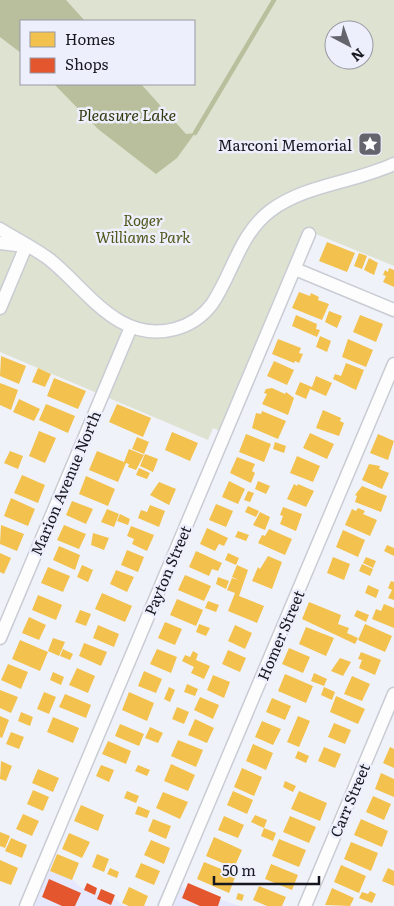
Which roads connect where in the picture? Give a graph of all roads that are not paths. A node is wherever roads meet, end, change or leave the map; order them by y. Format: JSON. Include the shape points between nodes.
{"nodes":[{"id":1,"x":394,"y":164,"type":"edge"},
{"id":2,"x":0,"y":229,"type":"edge"},
{"id":3,"x":309,"y":234,"type":"dead end"},
{"id":4,"x":0,"y":243,"type":"edge"},
{"id":5,"x":26,"y":246,"type":"junction"},
{"id":6,"x":295,"y":268,"type":"junction"},
{"id":7,"x":0,"y":308,"type":"edge"},
{"id":8,"x":394,"y":310,"type":"edge"},
{"id":9,"x":131,"y":327,"type":"junction"},
{"id":10,"x":394,"y":364,"type":"edge"},
{"id":11,"x":0,"y":638,"type":"edge"},
{"id":12,"x":394,"y":694,"type":"edge"},
{"id":13,"x":26,"y":906,"type":"edge"},
{"id":14,"x":166,"y":906,"type":"edge"},
{"id":15,"x":305,"y":906,"type":"edge"}],
"edges":[{"from":1,"to":9,"type":"street","via":[[309,191],[271,211],[243,242],[215,299],[195,320],[180,328],[162,331]]},
{"from":2,"to":5,"type":"street"},
{"from":3,"to":6,"type":"street","name":"Payton Street"},
{"from":4,"to":5,"type":"street"},
{"from":5,"to":7,"type":"street"},
{"from":5,"to":9,"type":"street","via":[[48,259],[100,307]]},
{"from":6,"to":8,"type":"street"},
{"from":6,"to":13,"type":"street","name":"Payton Street"},
{"from":9,"to":11,"type":"street","name":"Marion Avenue North"},
{"from":10,"to":14,"type":"street","name":"Homer Street"},
{"from":12,"to":15,"type":"street","name":"Carr Street"}]}
